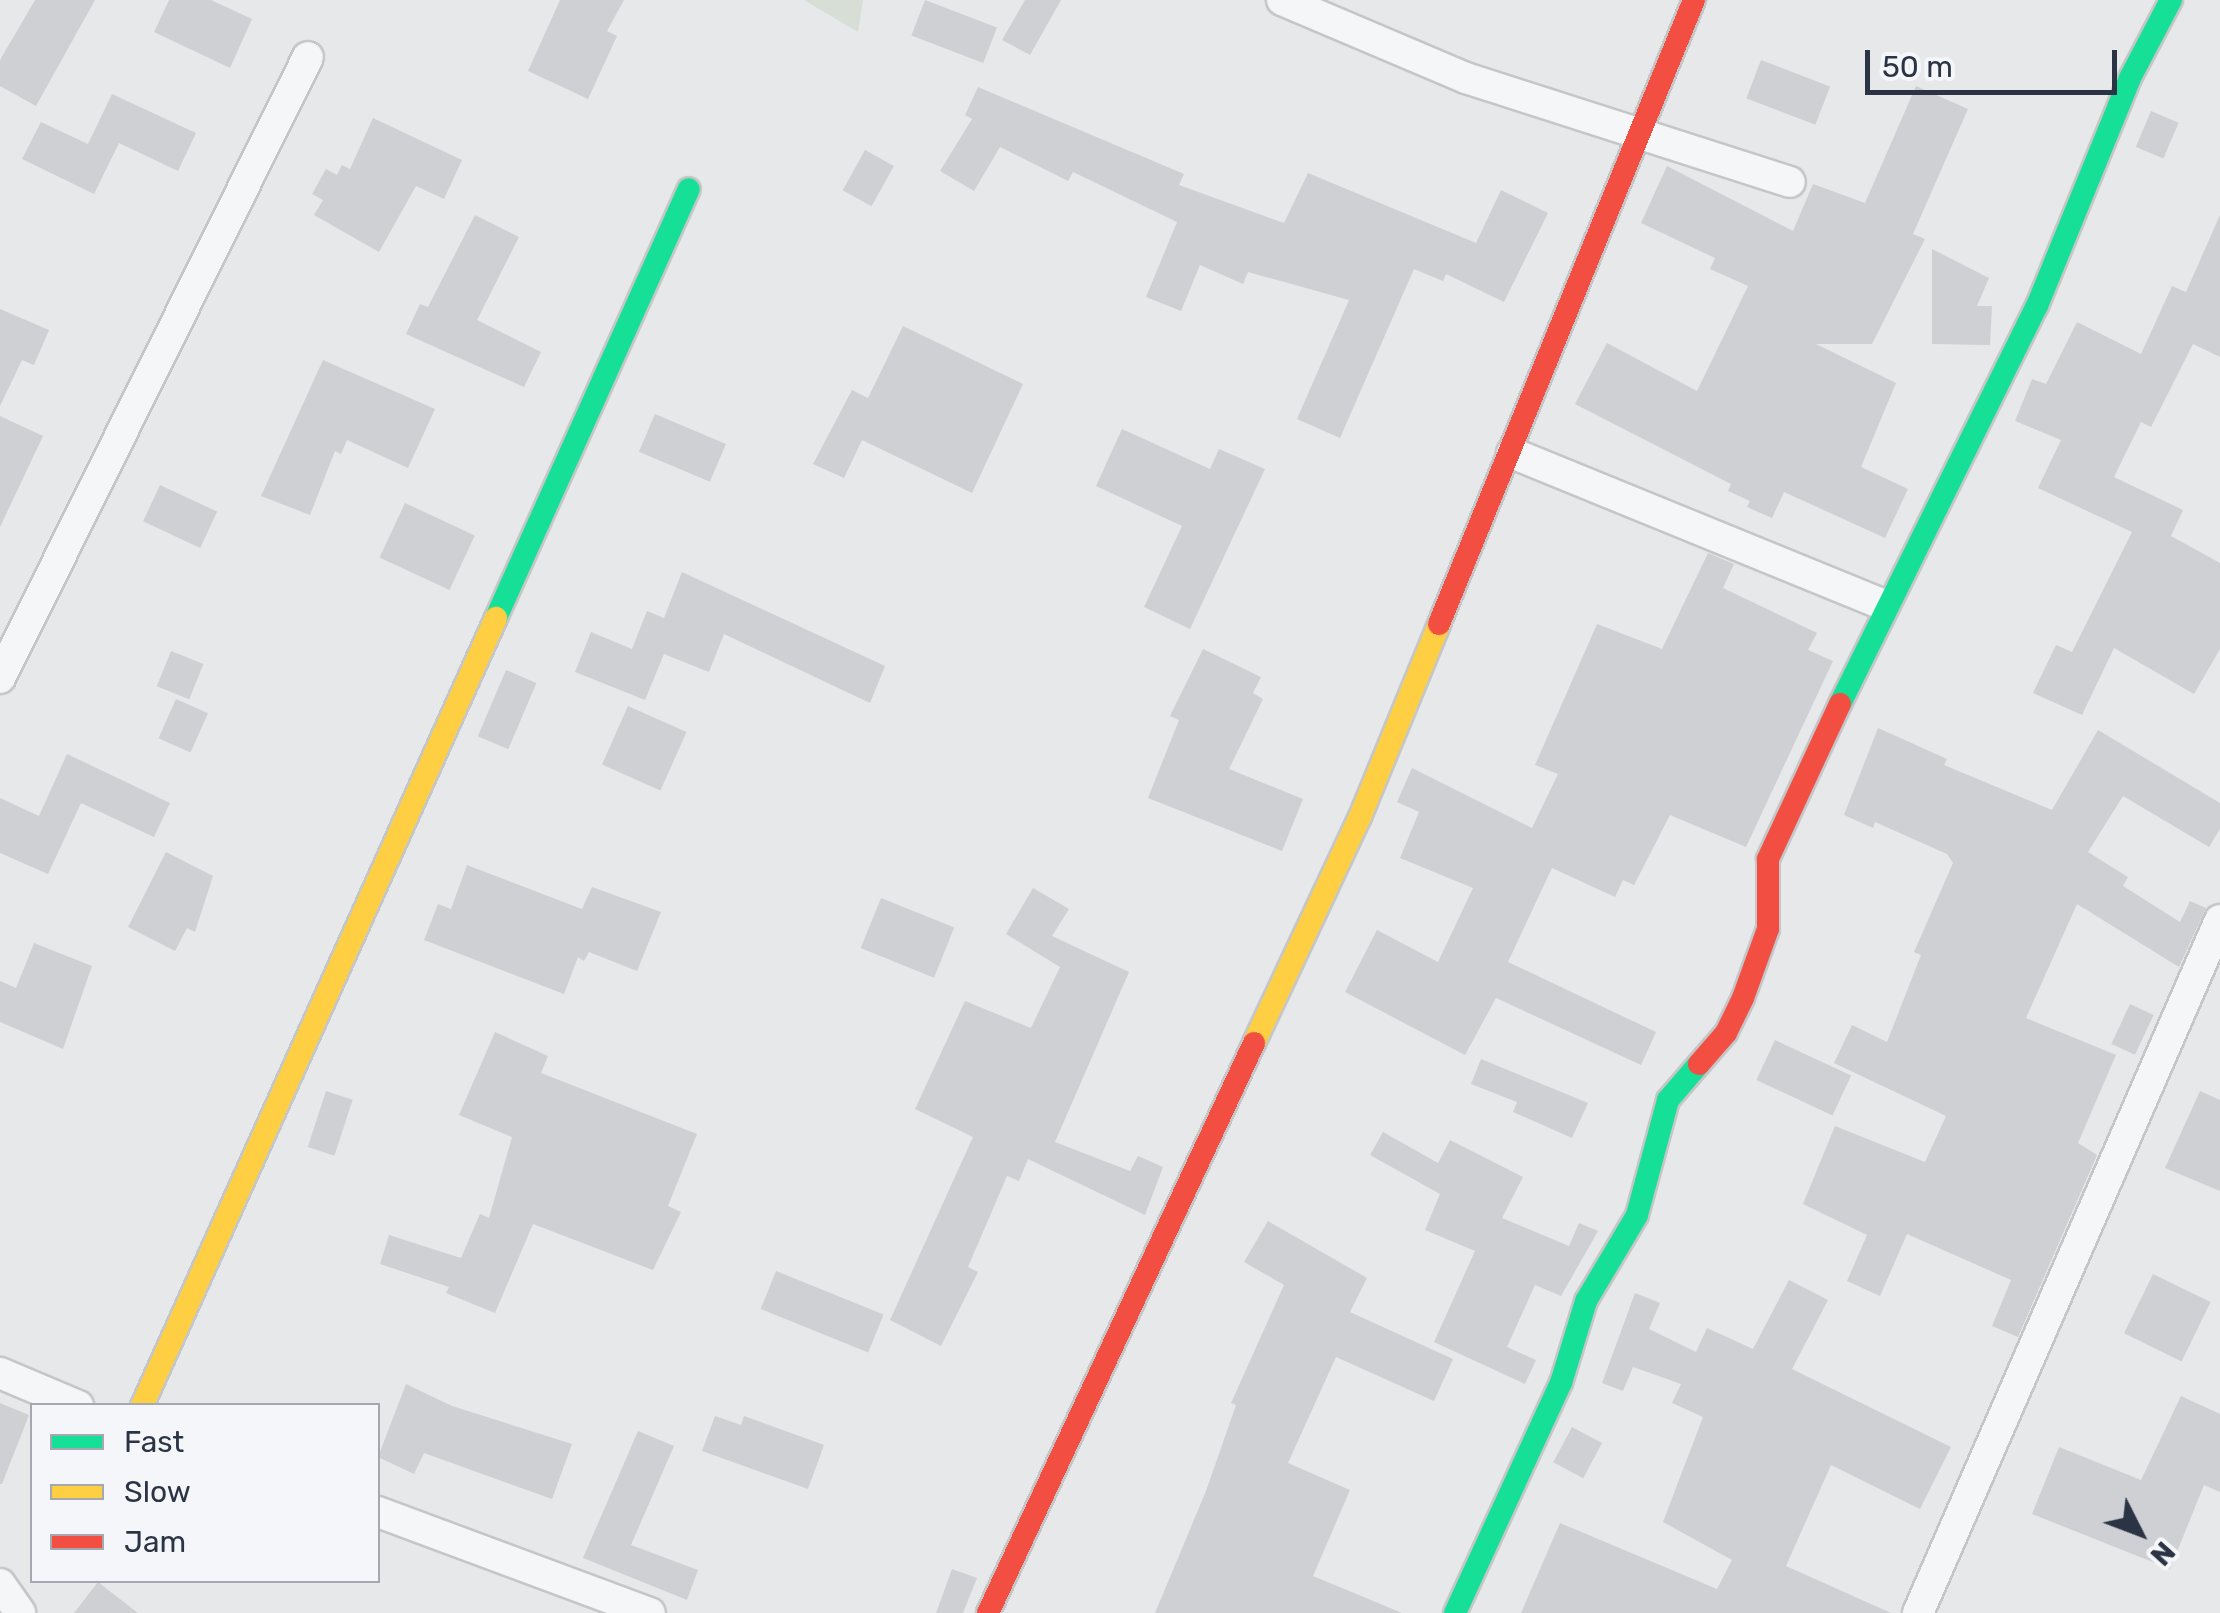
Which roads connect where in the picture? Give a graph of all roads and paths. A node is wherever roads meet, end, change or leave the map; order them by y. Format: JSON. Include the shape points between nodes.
{"nodes":[{"id":1,"x":1282,"y":0,"type":"edge"},
{"id":2,"x":1694,"y":0,"type":"edge"},
{"id":3,"x":2170,"y":0,"type":"edge"},
{"id":4,"x":308,"y":57,"type":"dead end"},
{"id":5,"x":1639,"y":131,"type":"junction"},
{"id":6,"x":1790,"y":182,"type":"dead end"},
{"id":7,"x":689,"y":188,"type":"dead end"},
{"id":8,"x":1512,"y":453,"type":"junction"},
{"id":9,"x":1884,"y":605,"type":"junction"},
{"id":10,"x":0,"y":678,"type":"edge"},
{"id":11,"x":2220,"y":920,"type":"edge"},
{"id":12,"x":0,"y":1373,"type":"edge"},
{"id":13,"x":71,"y":1403,"type":"edge"},
{"id":14,"x":143,"y":1403,"type":"edge"},
{"id":15,"x":380,"y":1513,"type":"edge"},
{"id":16,"x":0,"y":1584,"type":"edge"},
{"id":17,"x":20,"y":1613,"type":"edge"},
{"id":18,"x":650,"y":1613,"type":"edge"},
{"id":19,"x":988,"y":1613,"type":"edge"},
{"id":20,"x":1455,"y":1613,"type":"edge"},
{"id":21,"x":1918,"y":1613,"type":"edge"}],
"edges":[{"from":1,"to":5,"type":"street","via":[[1466,78]]},
{"from":2,"to":5,"type":"street"},
{"from":3,"to":9,"type":"street","via":[[2130,78],[2029,324],[1953,483]]},
{"from":4,"to":10,"type":"street"},
{"from":5,"to":6,"type":"street"},
{"from":5,"to":8,"type":"street"},
{"from":7,"to":14,"type":"street"},
{"from":8,"to":9,"type":"street"},
{"from":8,"to":19,"type":"street","via":[[1346,850]]},
{"from":9,"to":20,"type":"street","via":[[1773,845],[1768,929],[1743,998],[1726,1033],[1668,1100],[1638,1215],[1586,1301],[1561,1383]]},
{"from":11,"to":21,"type":"street"},
{"from":12,"to":13,"type":"street"},
{"from":15,"to":18,"type":"street"},
{"from":16,"to":17,"type":"street"}]}
